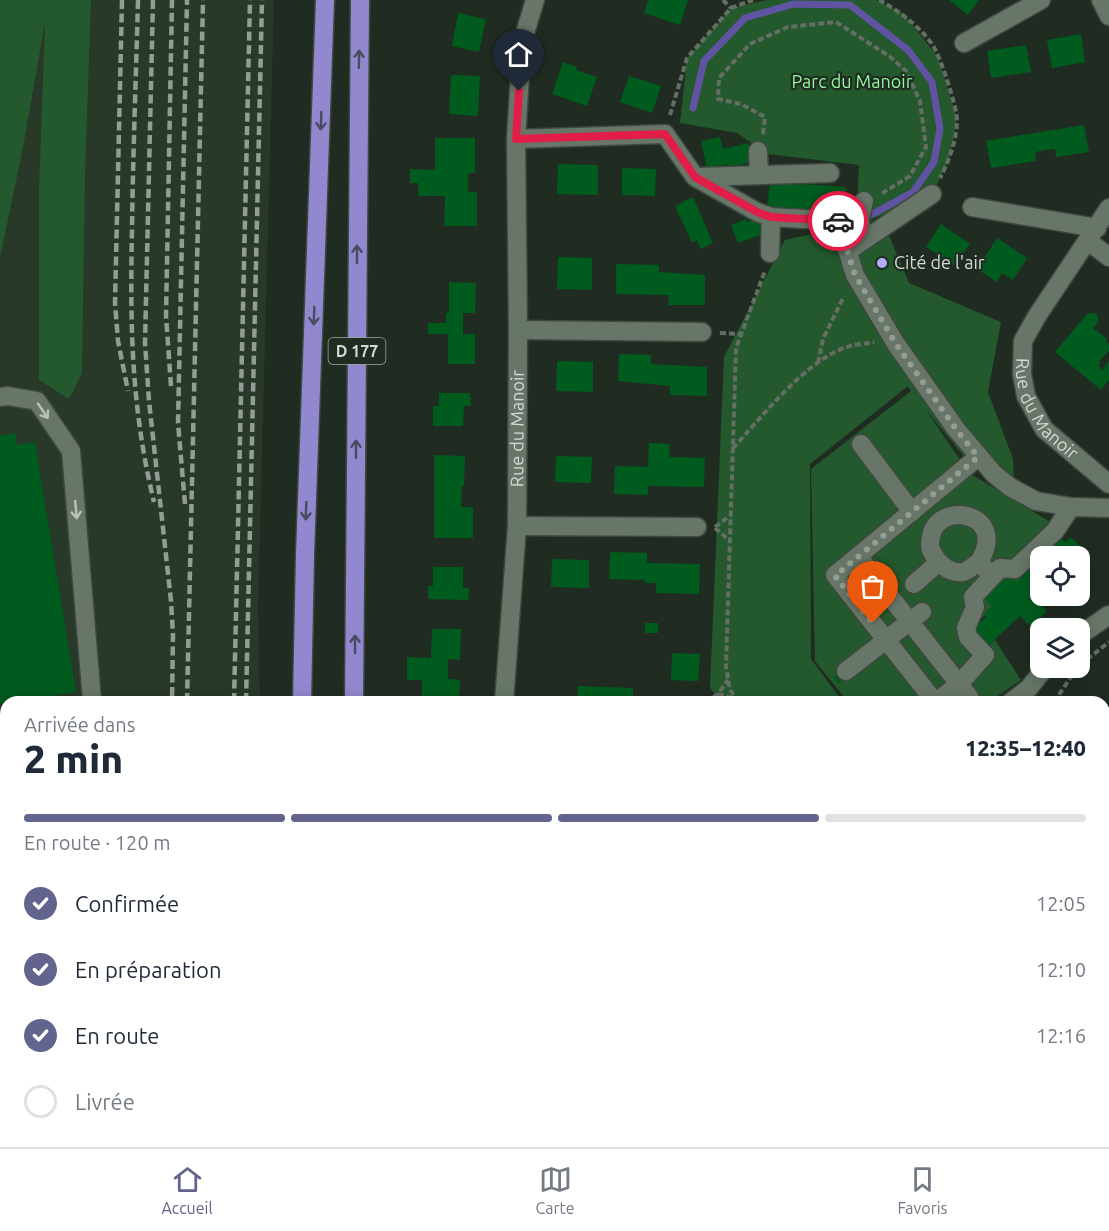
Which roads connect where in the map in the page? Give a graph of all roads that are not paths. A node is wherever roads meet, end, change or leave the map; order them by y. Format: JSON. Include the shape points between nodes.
{"nodes":[{"id":1,"x":325,"y":0,"type":"edge"},
{"id":2,"x":360,"y":0,"type":"edge"},
{"id":3,"x":535,"y":0,"type":"edge"},
{"id":4,"x":1041,"y":0,"type":"edge"},
{"id":5,"x":1101,"y":0,"type":"edge"},
{"id":6,"x":1109,"y":16,"type":"edge"},
{"id":7,"x":964,"y":42,"type":"dead end"},
{"id":8,"x":516,"y":139,"type":"junction"},
{"id":9,"x":760,"y":143,"type":"road end"},
{"id":10,"x":830,"y":173,"type":"dead end"},
{"id":11,"x":759,"y":175,"type":"junction"},
{"id":12,"x":695,"y":177,"type":"junction"},
{"id":13,"x":932,"y":194,"type":"road end"},
{"id":14,"x":864,"y":201,"type":"road end"},
{"id":15,"x":972,"y":207,"type":"dead end"},
{"id":16,"x":1109,"y":208,"type":"edge"},
{"id":17,"x":771,"y":217,"type":"junction"},
{"id":18,"x":1092,"y":234,"type":"junction"},
{"id":19,"x":863,"y":240,"type":"junction"},
{"id":20,"x":848,"y":250,"type":"junction"},
{"id":21,"x":770,"y":253,"type":"road end"},
{"id":22,"x":1109,"y":257,"type":"edge"},
{"id":23,"x":518,"y":330,"type":"junction"},
{"id":24,"x":702,"y":332,"type":"dead end"},
{"id":25,"x":0,"y":397,"type":"edge"},
{"id":26,"x":861,"y":444,"type":"dead end"},
{"id":27,"x":978,"y":457,"type":"junction"},
{"id":28,"x":1109,"y":484,"type":"edge"},
{"id":29,"x":1071,"y":507,"type":"junction"},
{"id":30,"x":1109,"y":508,"type":"edge"},
{"id":31,"x":912,"y":512,"type":"junction"},
{"id":32,"x":517,"y":526,"type":"junction"},
{"id":33,"x":706,"y":527,"type":"road end"},
{"id":34,"x":305,"y":555,"type":"junction"},
{"id":35,"x":859,"y":557,"type":"junction"},
{"id":36,"x":979,"y":562,"type":"junction"},
{"id":37,"x":938,"y":563,"type":"junction"},
{"id":38,"x":992,"y":576,"type":"junction"},
{"id":39,"x":914,"y":584,"type":"dead end"},
{"id":40,"x":1109,"y":615,"type":"edge"},
{"id":41,"x":915,"y":617,"type":"junction"},
{"id":42,"x":1090,"y":628,"type":"edge"},
{"id":43,"x":885,"y":639,"type":"junction"},
{"id":44,"x":846,"y":670,"type":"dead end"},
{"id":45,"x":1036,"y":678,"type":"edge"},
{"id":46,"x":964,"y":691,"type":"junction"},
{"id":47,"x":92,"y":696,"type":"edge"},
{"id":48,"x":302,"y":696,"type":"edge"},
{"id":49,"x":307,"y":696,"type":"edge"},
{"id":50,"x":354,"y":696,"type":"edge"},
{"id":51,"x":504,"y":696,"type":"edge"},
{"id":52,"x":931,"y":696,"type":"edge"},
{"id":53,"x":951,"y":696,"type":"edge"},
{"id":54,"x":1019,"y":696,"type":"edge"}],
"edges":[{"from":1,"to":34,"type":"highway","number":"D 177","one_way":true},
{"from":50,"to":2,"type":"highway","number":"D 177","one_way":true},
{"from":3,"to":8,"type":"street","name":"Rue du Manoir","via":[[522,43]]},
{"from":4,"to":7,"type":"street"},
{"from":5,"to":6,"type":"street"},
{"from":8,"to":12,"type":"street","via":[[665,134]]},
{"from":8,"to":23,"type":"street","name":"Rue du Manoir"},
{"from":9,"to":11,"type":"street"},
{"from":10,"to":11,"type":"street"},
{"from":11,"to":12,"type":"street"},
{"from":12,"to":17,"type":"street"},
{"from":13,"to":19,"type":"street"},
{"from":14,"to":19,"type":"street","via":[[860,219]]},
{"from":15,"to":18,"type":"street"},
{"from":16,"to":18,"type":"street","name":"Rue du Manoir"},
{"from":17,"to":20,"type":"street","via":[[838,221]]},
{"from":17,"to":21,"type":"street"},
{"from":18,"to":22,"type":"street"},
{"from":18,"to":28,"type":"street","name":"Rue du Manoir","via":[[1023,341],[1022,374],[1026,396],[1044,429]]},
{"from":19,"to":20,"type":"street"},
{"from":20,"to":27,"type":"street","via":[[854,270],[896,344]]},
{"from":23,"to":24,"type":"street"},
{"from":23,"to":32,"type":"street","name":"Rue du Manoir"},
{"from":25,"to":47,"type":"street","one_way":true,"via":[[37,400],[71,451]]},
{"from":26,"to":31,"type":"street"},
{"from":27,"to":29,"type":"street","via":[[1010,487],[1036,501]]},
{"from":27,"to":31,"type":"street"},
{"from":29,"to":30,"type":"street"},
{"from":29,"to":38,"type":"street","via":[[1055,531],[1015,569],[1000,568]]},
{"from":31,"to":35,"type":"street"},
{"from":32,"to":33,"type":"street"},
{"from":32,"to":51,"type":"street","name":"Rue du Manoir"},
{"from":34,"to":48,"type":"highway"},
{"from":34,"to":49,"type":"highway"},
{"from":35,"to":41,"type":"street"},
{"from":35,"to":43,"type":"street","via":[[835,576]]},
{"from":36,"to":37,"type":"street","via":[[964,572],[950,571]]},
{"from":36,"to":37,"type":"street","via":[[987,549],[981,524],[968,515],[951,515],[938,522],[931,532],[929,547]]},
{"from":36,"to":38,"type":"street"},
{"from":37,"to":39,"type":"street"},
{"from":38,"to":46,"type":"street","via":[[973,597],[975,607],[966,628],[968,637],[985,655]]},
{"from":40,"to":42,"type":"street"},
{"from":41,"to":43,"type":"street"},
{"from":41,"to":46,"type":"street"},
{"from":43,"to":44,"type":"street"},
{"from":43,"to":52,"type":"street"},
{"from":45,"to":54,"type":"street"},
{"from":46,"to":53,"type":"street"}]}
